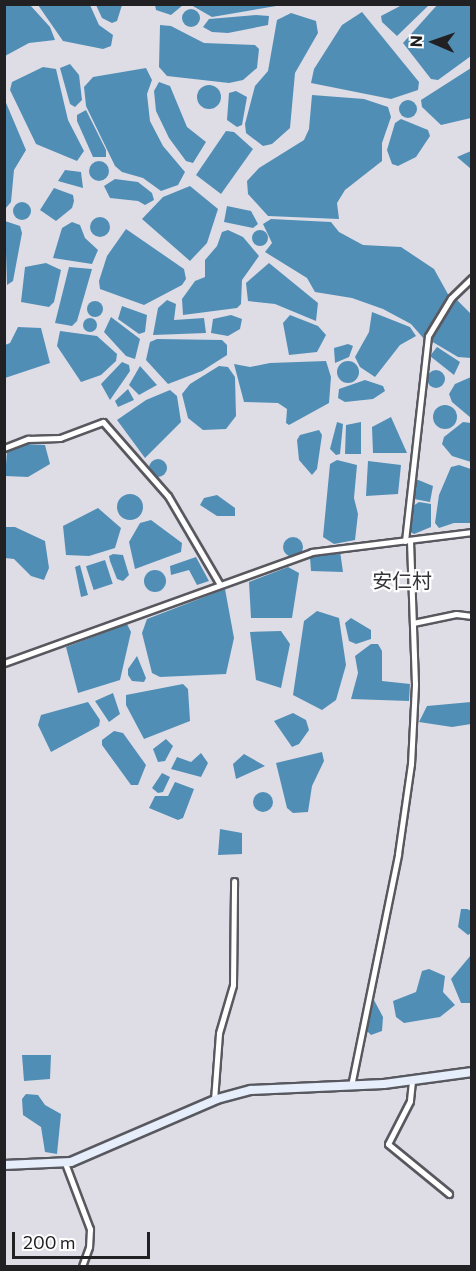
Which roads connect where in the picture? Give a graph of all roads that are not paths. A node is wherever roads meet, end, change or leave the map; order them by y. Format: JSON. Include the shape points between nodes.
{"nodes":[{"id":1,"x":471,"y":278,"type":"edge"},
{"id":2,"x":4,"y":448,"type":"edge"},
{"id":3,"x":471,"y":532,"type":"edge"},
{"id":4,"x":407,"y":541,"type":"junction"},
{"id":5,"x":219,"y":583,"type":"junction"},
{"id":6,"x":471,"y":616,"type":"edge"},
{"id":7,"x":413,"y":623,"type":"junction"},
{"id":8,"x":4,"y":663,"type":"edge"},
{"id":9,"x":234,"y":880,"type":"dead end"},
{"id":10,"x":471,"y":1072,"type":"edge"},
{"id":11,"x":412,"y":1081,"type":"junction"},
{"id":12,"x":351,"y":1086,"type":"junction"},
{"id":13,"x":214,"y":1100,"type":"junction"},
{"id":14,"x":65,"y":1163,"type":"junction"},
{"id":15,"x":4,"y":1165,"type":"edge"},
{"id":16,"x":449,"y":1194,"type":"dead end"},
{"id":17,"x":82,"y":1266,"type":"edge"}],
"edges":[{"from":1,"to":4,"type":"street","via":[[451,298],[429,336]]},
{"from":2,"to":5,"type":"street","via":[[28,439],[60,438],[103,422],[168,496]]},
{"from":3,"to":4,"type":"street"},
{"from":4,"to":5,"type":"street","via":[[312,552]]},
{"from":4,"to":7,"type":"street"},
{"from":5,"to":8,"type":"street"},
{"from":6,"to":7,"type":"street","via":[[456,614]]},
{"from":7,"to":12,"type":"street","via":[[415,696],[404,818]]},
{"from":9,"to":13,"type":"street","via":[[233,985],[219,1033]]},
{"from":10,"to":11,"type":"street"},
{"from":11,"to":12,"type":"street"},
{"from":11,"to":16,"type":"street","via":[[410,1101],[388,1144]]},
{"from":12,"to":13,"type":"street","via":[[276,1086]]},
{"from":13,"to":14,"type":"street"},
{"from":14,"to":15,"type":"street"},
{"from":14,"to":17,"type":"street","via":[[90,1229]]}]}
